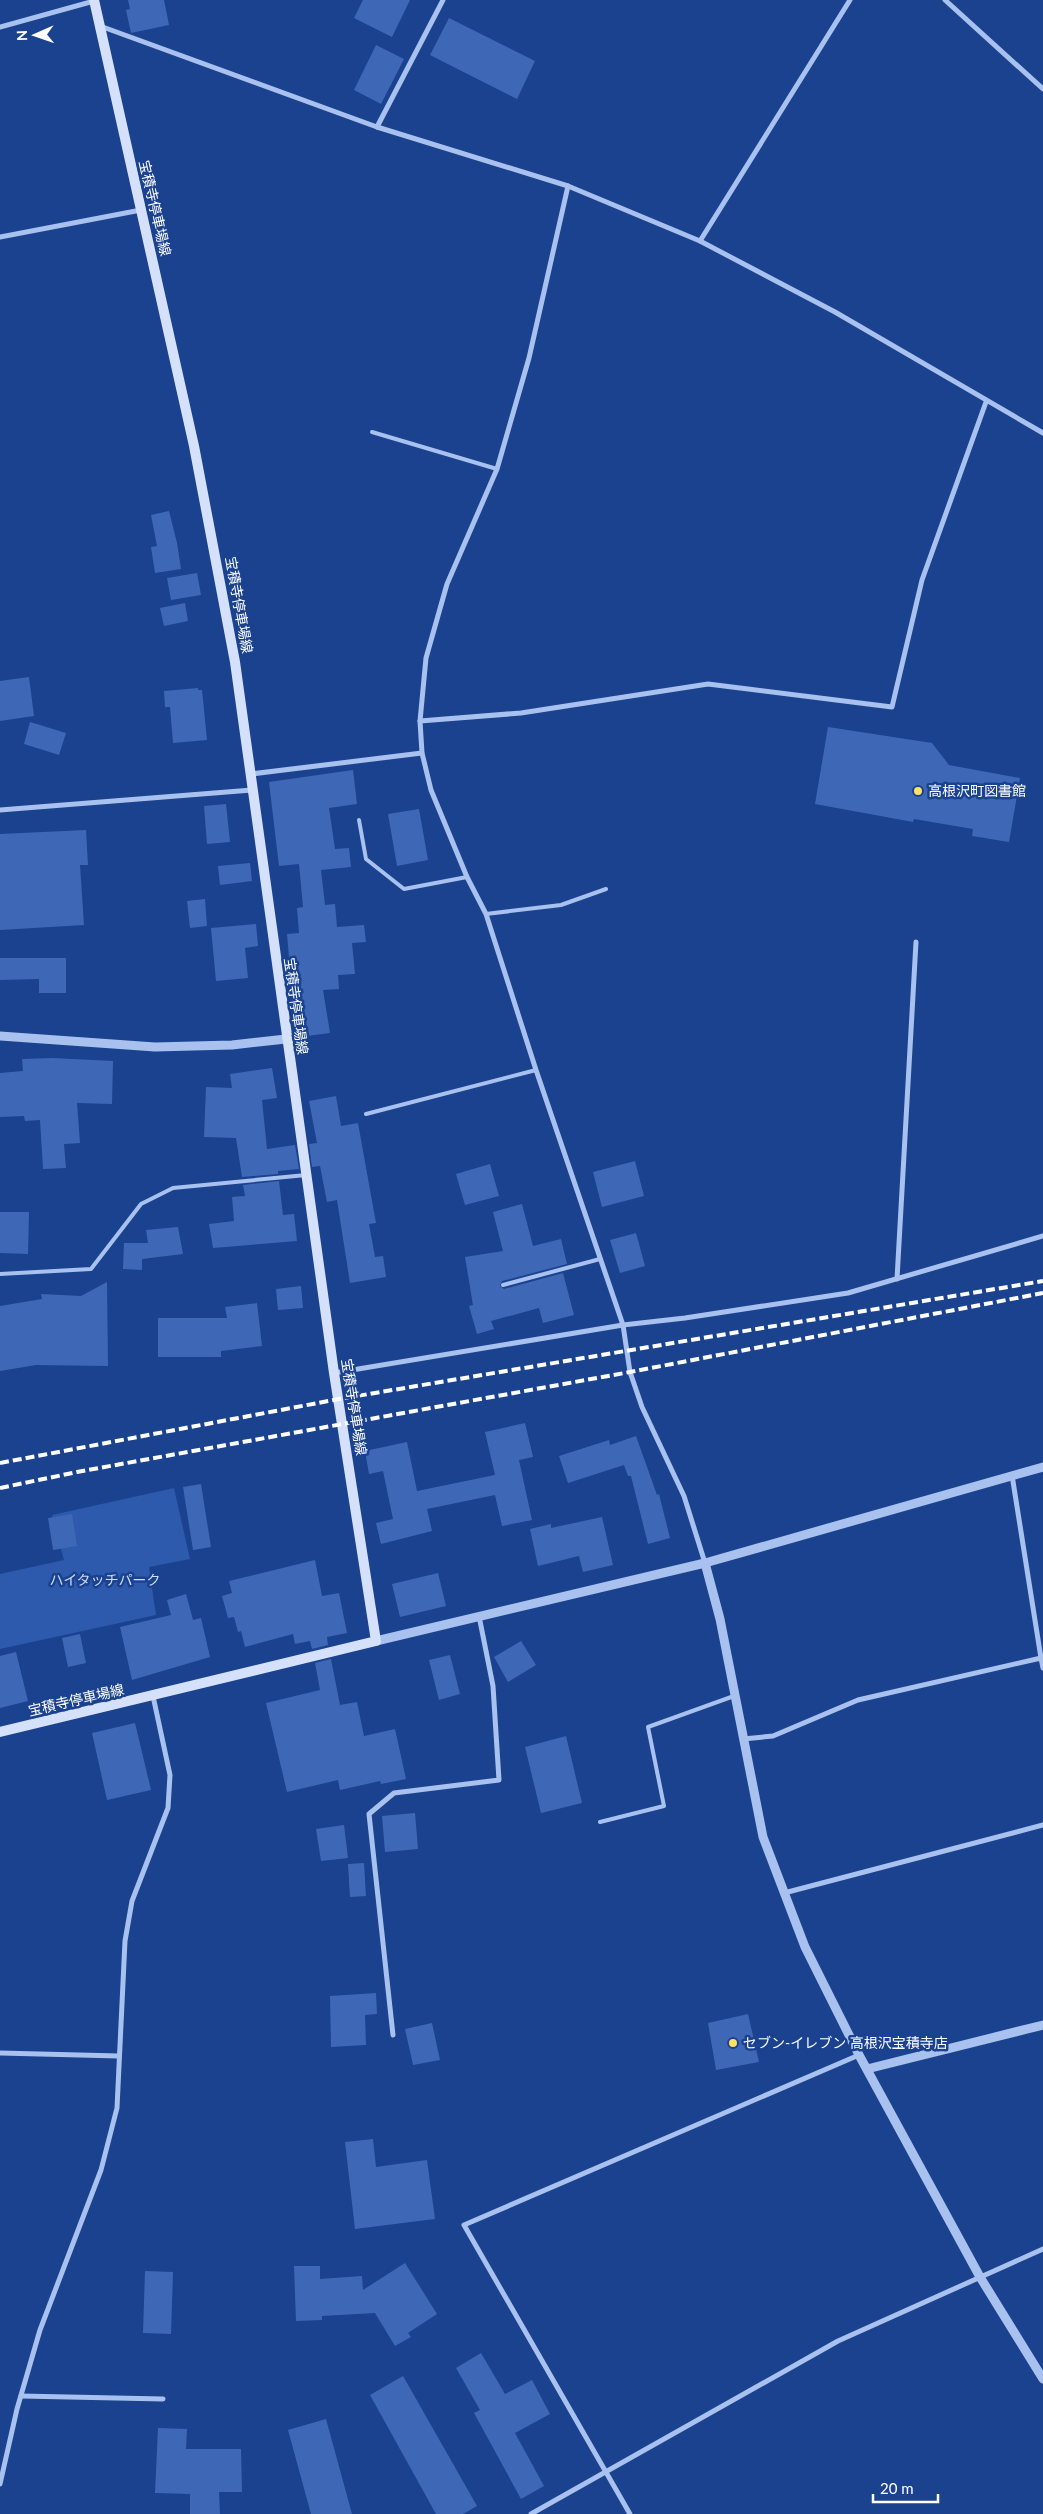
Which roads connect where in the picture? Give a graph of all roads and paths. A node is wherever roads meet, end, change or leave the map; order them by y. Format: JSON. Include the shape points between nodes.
{"nodes":[{"id":1,"x":443,"y":0,"type":"edge"},
{"id":2,"x":850,"y":0,"type":"edge"},
{"id":3,"x":945,"y":0,"type":"edge"},
{"id":4,"x":94,"y":1,"type":"edge"},
{"id":5,"x":100,"y":26,"type":"junction"},
{"id":6,"x":0,"y":28,"type":"edge"},
{"id":7,"x":1043,"y":89,"type":"edge"},
{"id":8,"x":377,"y":127,"type":"junction"},
{"id":9,"x":568,"y":186,"type":"junction"},
{"id":10,"x":141,"y":210,"type":"junction"},
{"id":11,"x":0,"y":237,"type":"edge"},
{"id":12,"x":700,"y":241,"type":"junction"},
{"id":13,"x":986,"y":402,"type":"junction"},
{"id":14,"x":372,"y":432,"type":"dead end"},
{"id":15,"x":1043,"y":433,"type":"edge"},
{"id":16,"x":497,"y":469,"type":"junction"},
{"id":17,"x":420,"y":721,"type":"junction"},
{"id":18,"x":422,"y":753,"type":"junction"},
{"id":19,"x":250,"y":774,"type":"junction"},
{"id":20,"x":252,"y":790,"type":"junction"},
{"id":21,"x":0,"y":810,"type":"edge"},
{"id":22,"x":359,"y":820,"type":"dead end"},
{"id":23,"x":466,"y":877,"type":"junction"},
{"id":24,"x":606,"y":889,"type":"dead end"},
{"id":25,"x":486,"y":914,"type":"junction"},
{"id":26,"x":916,"y":942,"type":"dead end"},
{"id":27,"x":0,"y":1036,"type":"edge"},
{"id":28,"x":286,"y":1039,"type":"junction"},
{"id":29,"x":536,"y":1070,"type":"junction"},
{"id":30,"x":366,"y":1114,"type":"dead end"},
{"id":31,"x":306,"y":1175,"type":"junction"},
{"id":32,"x":1043,"y":1236,"type":"edge"},
{"id":33,"x":600,"y":1259,"type":"junction"},
{"id":34,"x":0,"y":1274,"type":"edge"},
{"id":35,"x":897,"y":1279,"type":"junction"},
{"id":36,"x":503,"y":1285,"type":"dead end"},
{"id":37,"x":623,"y":1325,"type":"junction"},
{"id":38,"x":334,"y":1373,"type":"junction"},
{"id":39,"x":1043,"y":1467,"type":"edge"},
{"id":40,"x":1012,"y":1475,"type":"junction"},
{"id":41,"x":706,"y":1563,"type":"junction"},
{"id":42,"x":479,"y":1616,"type":"junction"},
{"id":43,"x":376,"y":1641,"type":"junction"},
{"id":44,"x":1041,"y":1658,"type":"junction"},
{"id":45,"x":1043,"y":1668,"type":"edge"},
{"id":46,"x":153,"y":1696,"type":"junction"},
{"id":47,"x":735,"y":1696,"type":"junction"},
{"id":48,"x":0,"y":1732,"type":"edge"},
{"id":49,"x":744,"y":1739,"type":"junction"},
{"id":50,"x":600,"y":1822,"type":"dead end"},
{"id":51,"x":1043,"y":1825,"type":"edge"},
{"id":52,"x":784,"y":1893,"type":"junction"},
{"id":53,"x":1043,"y":2025,"type":"edge"},
{"id":54,"x":393,"y":2036,"type":"dead end"},
{"id":55,"x":0,"y":2053,"type":"edge"},
{"id":56,"x":859,"y":2055,"type":"junction"},
{"id":57,"x":119,"y":2056,"type":"junction"},
{"id":58,"x":867,"y":2069,"type":"junction"},
{"id":59,"x":1043,"y":2249,"type":"edge"},
{"id":60,"x":980,"y":2277,"type":"junction"},
{"id":61,"x":1043,"y":2380,"type":"edge"},
{"id":62,"x":21,"y":2396,"type":"junction"},
{"id":63,"x":163,"y":2398,"type":"dead end"},
{"id":64,"x":607,"y":2471,"type":"junction"},
{"id":65,"x":0,"y":2484,"type":"edge"},
{"id":66,"x":531,"y":2514,"type":"edge"},
{"id":67,"x":630,"y":2514,"type":"edge"}],
"edges":[{"from":1,"to":8,"type":"street"},
{"from":2,"to":12,"type":"street"},
{"from":3,"to":7,"type":"street"},
{"from":4,"to":5,"type":"main road","name":"宝積寺停車場線"},
{"from":4,"to":6,"type":"street"},
{"from":5,"to":8,"type":"street"},
{"from":5,"to":10,"type":"main road","name":"宝積寺停車場線"},
{"from":8,"to":9,"type":"street"},
{"from":9,"to":12,"type":"street"},
{"from":9,"to":16,"type":"street","via":[[529,358]]},
{"from":10,"to":11,"type":"street"},
{"from":10,"to":19,"type":"main road","name":"宝積寺停車場線","via":[[215,551],[235,662]]},
{"from":12,"to":13,"type":"street","via":[[835,312]]},
{"from":13,"to":15,"type":"street"},
{"from":13,"to":17,"type":"street","via":[[922,580],[892,707],[708,684],[521,713]]},
{"from":14,"to":16,"type":"lane"},
{"from":16,"to":17,"type":"street","via":[[447,584],[426,658]]},
{"from":17,"to":18,"type":"street"},
{"from":18,"to":19,"type":"street"},
{"from":18,"to":23,"type":"street","via":[[430,790]]},
{"from":19,"to":20,"type":"main road","name":"宝積寺停車場線"},
{"from":20,"to":21,"type":"street"},
{"from":20,"to":28,"type":"main road","name":"宝積寺停車場線"},
{"from":22,"to":23,"type":"lane","via":[[366,859],[404,889]]},
{"from":23,"to":25,"type":"street"},
{"from":24,"to":25,"type":"lane","via":[[561,905]]},
{"from":25,"to":29,"type":"street"},
{"from":26,"to":35,"type":"street"},
{"from":27,"to":28,"type":"street","via":[[164,1047]]},
{"from":28,"to":31,"type":"main road","name":"宝積寺停車場線"},
{"from":29,"to":30,"type":"lane"},
{"from":29,"to":33,"type":"street"},
{"from":31,"to":34,"type":"lane","via":[[173,1188],[140,1204],[91,1269]]},
{"from":31,"to":38,"type":"main road","name":"宝積寺停車場線"},
{"from":32,"to":35,"type":"street"},
{"from":33,"to":36,"type":"lane"},
{"from":33,"to":37,"type":"street"},
{"from":35,"to":37,"type":"street","via":[[848,1293]]},
{"from":37,"to":38,"type":"street"},
{"from":37,"to":41,"type":"street","via":[[630,1372],[642,1407],[684,1496]]},
{"from":38,"to":43,"type":"main road","name":"宝積寺停車場線"},
{"from":39,"to":40,"type":"street"},
{"from":40,"to":41,"type":"street"},
{"from":40,"to":44,"type":"street"},
{"from":41,"to":42,"type":"street"},
{"from":41,"to":47,"type":"street"},
{"from":42,"to":43,"type":"street"},
{"from":42,"to":54,"type":"street","via":[[493,1686],[500,1780],[394,1793],[369,1814]]},
{"from":43,"to":46,"type":"main road","name":"宝積寺停車場線"},
{"from":44,"to":45,"type":"street"},
{"from":44,"to":49,"type":"street","via":[[858,1700],[773,1736]]},
{"from":46,"to":48,"type":"main road","name":"宝積寺停車場線"},
{"from":46,"to":57,"type":"street","via":[[170,1775],[168,1808],[132,1901],[125,1941]]},
{"from":47,"to":49,"type":"street"},
{"from":47,"to":50,"type":"lane","via":[[648,1727],[664,1806]]},
{"from":49,"to":52,"type":"street","via":[[763,1837]]},
{"from":51,"to":52,"type":"street"},
{"from":52,"to":56,"type":"street","via":[[805,1947]]},
{"from":53,"to":58,"type":"street"},
{"from":55,"to":57,"type":"street"},
{"from":56,"to":58,"type":"street"},
{"from":56,"to":64,"type":"street","via":[[464,2225]]},
{"from":57,"to":62,"type":"street","via":[[117,2108],[101,2170],[40,2330]]},
{"from":58,"to":60,"type":"street"},
{"from":59,"to":60,"type":"street"},
{"from":60,"to":61,"type":"street"},
{"from":60,"to":64,"type":"street","via":[[838,2341]]},
{"from":62,"to":63,"type":"street"},
{"from":62,"to":65,"type":"street"},
{"from":64,"to":66,"type":"street"},
{"from":64,"to":67,"type":"street"}]}
